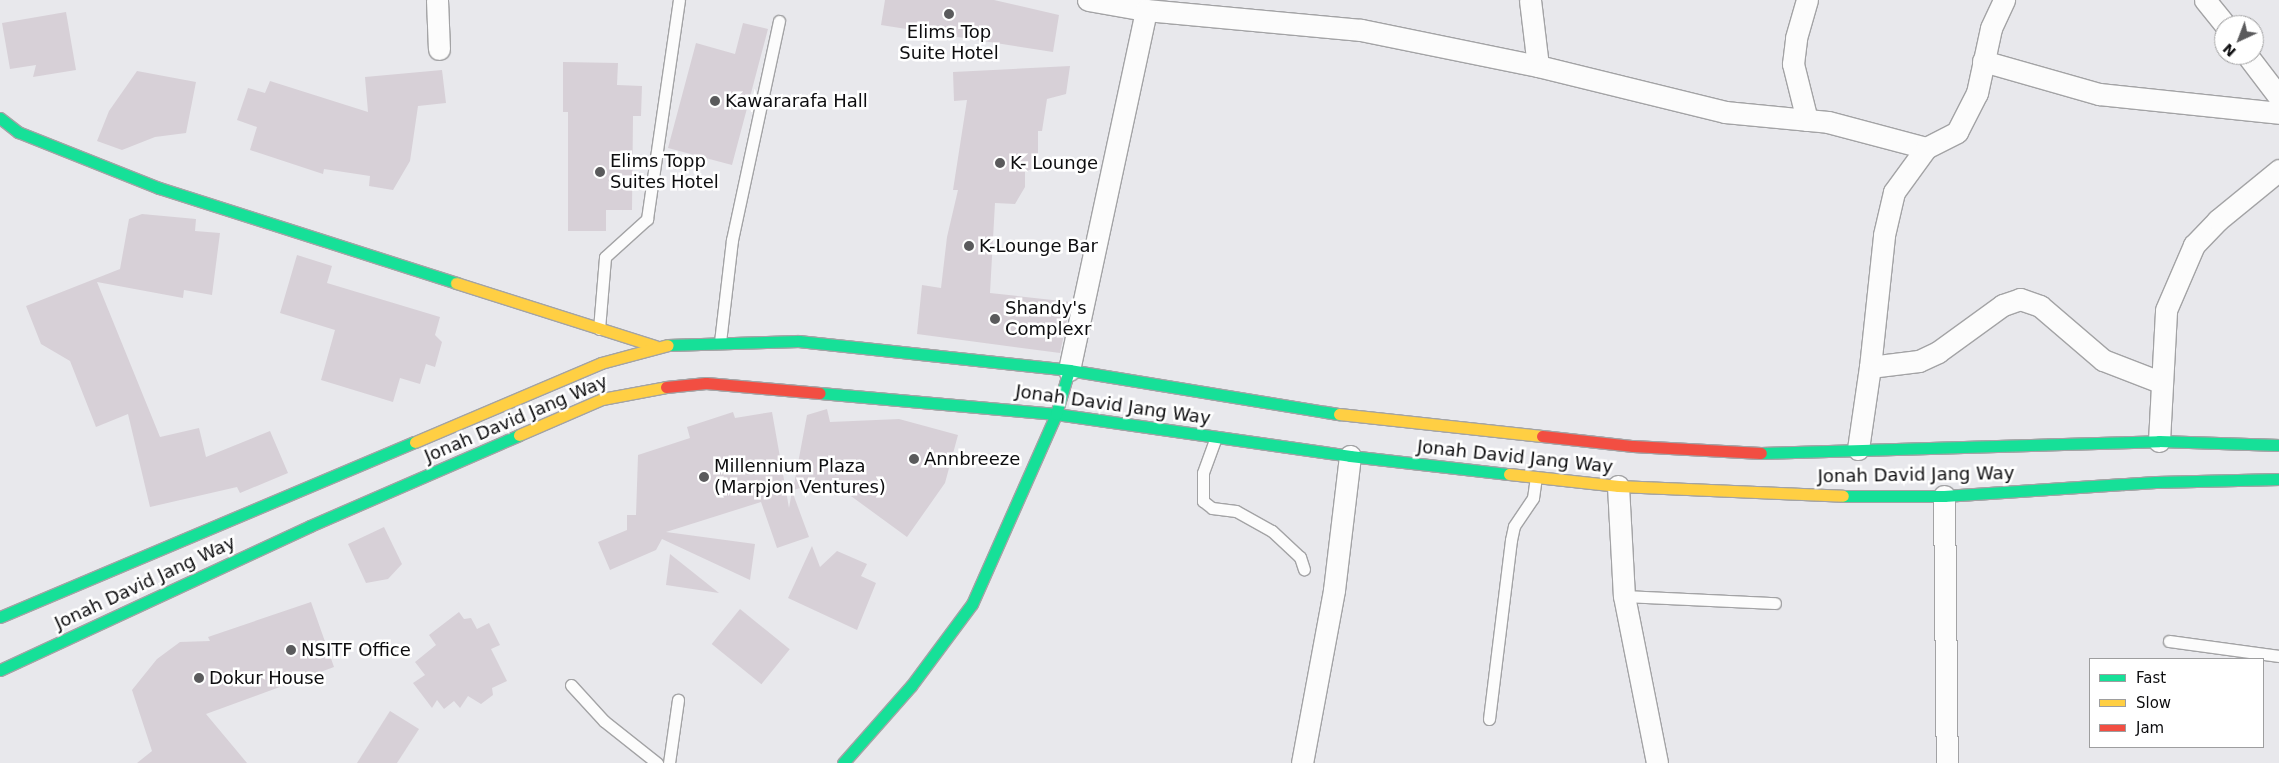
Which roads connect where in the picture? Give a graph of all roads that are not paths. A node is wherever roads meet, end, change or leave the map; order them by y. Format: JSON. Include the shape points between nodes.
{"nodes":[{"id":1,"x":437,"y":0,"type":"edge"},
{"id":2,"x":679,"y":0,"type":"edge"},
{"id":3,"x":1088,"y":0,"type":"edge"},
{"id":4,"x":1530,"y":0,"type":"edge"},
{"id":5,"x":1807,"y":0,"type":"edge"},
{"id":6,"x":2004,"y":0,"type":"edge"},
{"id":7,"x":2205,"y":0,"type":"edge"},
{"id":8,"x":1146,"y":10,"type":"junction"},
{"id":9,"x":2217,"y":15,"type":"edge"},
{"id":10,"x":779,"y":21,"type":"dead end"},
{"id":11,"x":439,"y":49,"type":"dead end"},
{"id":12,"x":1983,"y":61,"type":"junction"},
{"id":13,"x":2255,"y":65,"type":"edge"},
{"id":14,"x":1538,"y":66,"type":"junction"},
{"id":15,"x":2279,"y":97,"type":"edge"},
{"id":16,"x":2279,"y":113,"type":"edge"},
{"id":17,"x":0,"y":118,"type":"edge"},
{"id":18,"x":1807,"y":120,"type":"junction"},
{"id":19,"x":9,"y":131,"type":"edge"},
{"id":20,"x":1926,"y":148,"type":"junction"},
{"id":21,"x":2279,"y":170,"type":"edge"},
{"id":22,"x":599,"y":330,"type":"junction"},
{"id":23,"x":720,"y":342,"type":"junction"},
{"id":24,"x":655,"y":346,"type":"junction"},
{"id":25,"x":1870,"y":367,"type":"junction"},
{"id":26,"x":1069,"y":370,"type":"junction"},
{"id":27,"x":2160,"y":382,"type":"junction"},
{"id":28,"x":1056,"y":414,"type":"junction"},
{"id":29,"x":1216,"y":437,"type":"junction"},
{"id":30,"x":2158,"y":440,"type":"junction"},
{"id":31,"x":2279,"y":445,"type":"edge"},
{"id":32,"x":1858,"y":449,"type":"junction"},
{"id":33,"x":1350,"y":456,"type":"junction"},
{"id":34,"x":1536,"y":477,"type":"junction"},
{"id":35,"x":2279,"y":478,"type":"edge"},
{"id":36,"x":1618,"y":486,"type":"junction"},
{"id":37,"x":1944,"y":496,"type":"junction"},
{"id":38,"x":1304,"y":569,"type":"dead end"},
{"id":39,"x":1624,"y":596,"type":"junction"},
{"id":40,"x":1775,"y":603,"type":"dead end"},
{"id":41,"x":0,"y":617,"type":"edge"},
{"id":42,"x":2169,"y":641,"type":"dead end"},
{"id":43,"x":2279,"y":656,"type":"edge"},
{"id":44,"x":0,"y":670,"type":"edge"},
{"id":45,"x":571,"y":685,"type":"dead end"},
{"id":46,"x":678,"y":700,"type":"dead end"},
{"id":47,"x":1489,"y":719,"type":"dead end"},
{"id":48,"x":657,"y":763,"type":"edge"},
{"id":49,"x":670,"y":763,"type":"edge"},
{"id":50,"x":843,"y":763,"type":"edge"},
{"id":51,"x":1302,"y":763,"type":"edge"},
{"id":52,"x":1657,"y":763,"type":"edge"},
{"id":53,"x":1947,"y":763,"type":"edge"}],
"edges":[{"from":1,"to":11,"type":"street"},
{"from":2,"to":22,"type":"lane","via":[[647,219],[605,257]]},
{"from":3,"to":8,"type":"street"},
{"from":4,"to":14,"type":"street"},
{"from":5,"to":18,"type":"street","via":[[1796,38],[1793,64]]},
{"from":6,"to":12,"type":"street","via":[[1991,28]]},
{"from":7,"to":9,"type":"street"},
{"from":8,"to":14,"type":"street","via":[[1361,30]]},
{"from":8,"to":26,"type":"street"},
{"from":10,"to":23,"type":"lane","via":[[732,240]]},
{"from":12,"to":16,"type":"street","via":[[2099,94]]},
{"from":12,"to":20,"type":"street","via":[[1977,93],[1957,132]]},
{"from":13,"to":15,"type":"street"},
{"from":14,"to":18,"type":"street","via":[[1725,112]]},
{"from":17,"to":19,"type":"main road"},
{"from":18,"to":20,"type":"street","via":[[1828,122]]},
{"from":19,"to":22,"type":"main road","via":[[159,188],[550,311]]},
{"from":20,"to":25,"type":"street","via":[[1894,192],[1884,235]]},
{"from":21,"to":27,"type":"street","via":[[2218,220],[2194,245],[2166,310]]},
{"from":22,"to":24,"type":"main road"},
{"from":23,"to":24,"type":"main road"},
{"from":23,"to":26,"type":"main road","via":[[800,341]]},
{"from":24,"to":41,"type":"main road","via":[[601,363]]},
{"from":25,"to":27,"type":"street","via":[[1919,360],[1938,352],[2003,305],[2020,299],[2040,306],[2103,360]]},
{"from":25,"to":32,"type":"street"},
{"from":26,"to":28,"type":"main road"},
{"from":26,"to":32,"type":"main road","via":[[1360,417],[1633,446],[1757,452]]},
{"from":27,"to":30,"type":"street"},
{"from":28,"to":29,"type":"main road","name":"Jonah David Jang Way"},
{"from":28,"to":44,"type":"main road","name":"Jonah David Jang Way","via":[[706,383],[644,388],[602,399],[310,526]]},
{"from":28,"to":50,"type":"main road","via":[[972,604],[910,686]]},
{"from":29,"to":33,"type":"main road","name":"Jonah David Jang Way"},
{"from":29,"to":38,"type":"lane","via":[[1204,473],[1203,501],[1212,508],[1236,512],[1272,530],[1300,557]]},
{"from":30,"to":31,"type":"main road"},
{"from":30,"to":32,"type":"main road"},
{"from":33,"to":34,"type":"main road","name":"Jonah David Jang Way"},
{"from":33,"to":51,"type":"street","via":[[1334,590]]},
{"from":34,"to":36,"type":"main road","name":"Jonah David Jang Way"},
{"from":34,"to":47,"type":"lane","via":[[1533,498],[1514,526],[1511,540]]},
{"from":35,"to":37,"type":"main road","name":"Jonah David Jang Way","via":[[2156,482]]},
{"from":36,"to":37,"type":"main road","name":"Jonah David Jang Way","via":[[1854,496]]},
{"from":36,"to":39,"type":"street"},
{"from":37,"to":53,"type":"street"},
{"from":39,"to":40,"type":"lane"},
{"from":39,"to":52,"type":"street"},
{"from":42,"to":43,"type":"lane"},
{"from":45,"to":48,"type":"lane","via":[[604,722]]},
{"from":46,"to":49,"type":"lane"}]}
